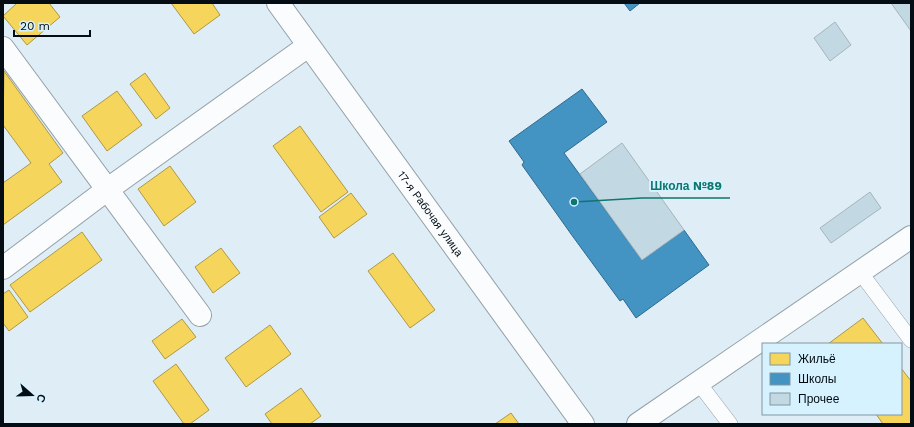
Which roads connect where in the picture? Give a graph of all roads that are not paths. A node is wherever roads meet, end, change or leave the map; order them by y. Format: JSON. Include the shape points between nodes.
{"nodes":[{"id":1,"x":278,"y":3,"type":"edge"},
{"id":2,"x":308,"y":46,"type":"junction"},
{"id":3,"x":3,"y":48,"type":"edge"},
{"id":4,"x":108,"y":189,"type":"junction"},
{"id":5,"x":911,"y":237,"type":"edge"},
{"id":6,"x":3,"y":268,"type":"edge"},
{"id":7,"x":860,"y":272,"type":"junction"},
{"id":8,"x":200,"y":315,"type":"dead end"},
{"id":9,"x":911,"y":340,"type":"edge"},
{"id":10,"x":698,"y":382,"type":"junction"},
{"id":11,"x":583,"y":424,"type":"edge"},
{"id":12,"x":638,"y":424,"type":"edge"},
{"id":13,"x":730,"y":424,"type":"edge"}],
"edges":[{"from":1,"to":2,"type":"street","name":"17-я Рабочая улица"},
{"from":2,"to":4,"type":"street"},
{"from":2,"to":11,"type":"street","name":"17-я Рабочая улица"},
{"from":3,"to":4,"type":"street"},
{"from":4,"to":6,"type":"street"},
{"from":4,"to":8,"type":"street"},
{"from":5,"to":7,"type":"street"},
{"from":7,"to":9,"type":"lane"},
{"from":7,"to":10,"type":"street"},
{"from":10,"to":12,"type":"street"},
{"from":10,"to":13,"type":"lane"}]}
